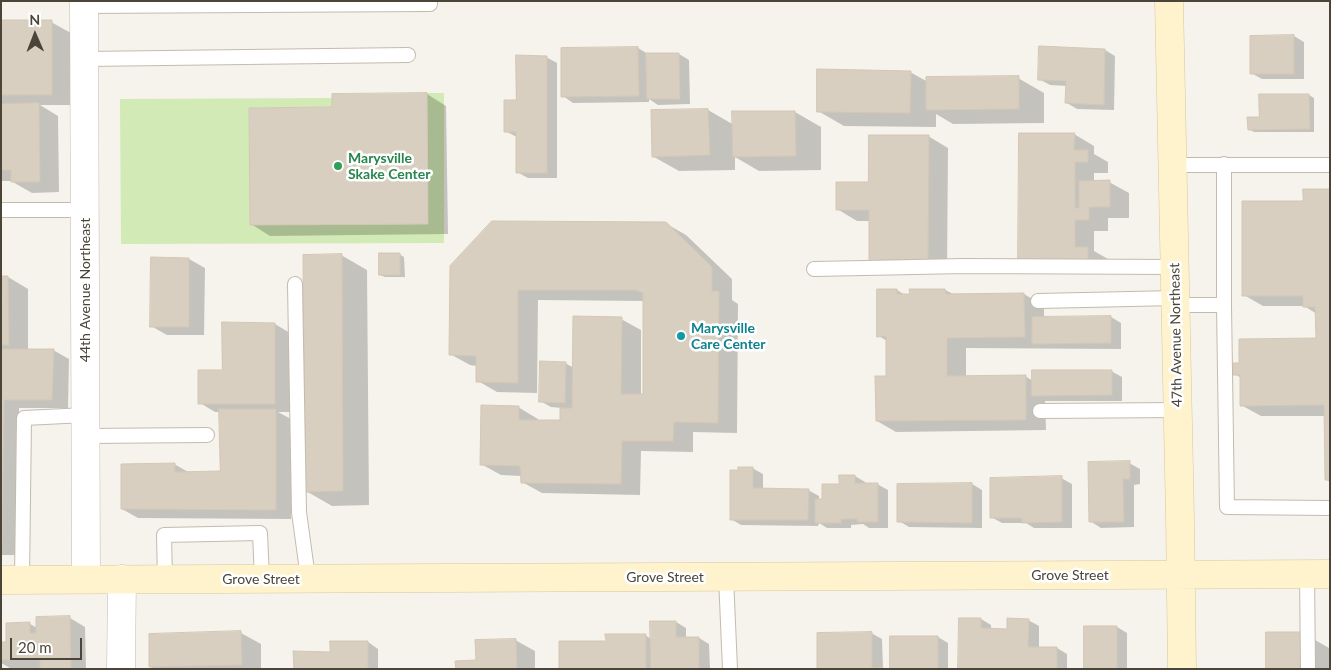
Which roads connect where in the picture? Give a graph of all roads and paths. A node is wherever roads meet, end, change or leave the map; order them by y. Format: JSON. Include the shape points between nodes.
{"nodes":[{"id":1,"x":430,"y":1,"type":"edge"},
{"id":2,"x":1169,"y":1,"type":"edge"},
{"id":3,"x":382,"y":3,"type":"edge"},
{"id":4,"x":84,"y":4,"type":"edge"},
{"id":5,"x":164,"y":4,"type":"edge"},
{"id":6,"x":408,"y":56,"type":"dead end"},
{"id":7,"x":84,"y":59,"type":"junction"},
{"id":8,"x":1224,"y":164,"type":"junction"},
{"id":9,"x":1173,"y":165,"type":"junction"},
{"id":10,"x":1330,"y":165,"type":"edge"},
{"id":11,"x":1,"y":210,"type":"edge"},
{"id":12,"x":85,"y":210,"type":"junction"},
{"id":13,"x":1175,"y":267,"type":"junction"},
{"id":14,"x":814,"y":269,"type":"dead end"},
{"id":15,"x":295,"y":284,"type":"dead end"},
{"id":16,"x":1038,"y":301,"type":"dead end"},
{"id":17,"x":1176,"y":302,"type":"junction"},
{"id":18,"x":1224,"y":304,"type":"junction"},
{"id":19,"x":1178,"y":410,"type":"junction"},
{"id":20,"x":1040,"y":411,"type":"dead end"},
{"id":21,"x":86,"y":425,"type":"junction"},
{"id":22,"x":207,"y":435,"type":"dead end"},
{"id":23,"x":1330,"y":508,"type":"edge"},
{"id":24,"x":1318,"y":574,"type":"edge"},
{"id":25,"x":1181,"y":575,"type":"junction"},
{"id":26,"x":726,"y":576,"type":"junction"},
{"id":27,"x":308,"y":578,"type":"junction"},
{"id":28,"x":86,"y":579,"type":"junction"},
{"id":29,"x":122,"y":579,"type":"junction"},
{"id":30,"x":165,"y":579,"type":"junction"},
{"id":31,"x":262,"y":579,"type":"junction"},
{"id":32,"x":12,"y":580,"type":"edge"},
{"id":33,"x":121,"y":669,"type":"edge"},
{"id":34,"x":730,"y":669,"type":"edge"},
{"id":35,"x":1182,"y":669,"type":"edge"},
{"id":36,"x":1308,"y":669,"type":"edge"}],
"edges":[{"from":1,"to":3,"type":"lane","via":[[430,4]]},
{"from":2,"to":9,"type":"street","name":"47th Avenue Northeast"},
{"from":3,"to":5,"type":"lane"},
{"from":4,"to":5,"type":"lane"},
{"from":4,"to":7,"type":"street","name":"44th Avenue Northeast"},
{"from":6,"to":7,"type":"lane"},
{"from":7,"to":12,"type":"street","name":"44th Avenue Northeast"},
{"from":8,"to":9,"type":"lane"},
{"from":8,"to":10,"type":"lane"},
{"from":8,"to":18,"type":"lane"},
{"from":9,"to":13,"type":"street","name":"47th Avenue Northeast"},
{"from":11,"to":12,"type":"lane"},
{"from":12,"to":21,"type":"street","name":"44th Avenue Northeast"},
{"from":13,"to":14,"type":"lane"},
{"from":13,"to":17,"type":"street","name":"47th Avenue Northeast"},
{"from":15,"to":27,"type":"lane","via":[[299,512]]},
{"from":16,"to":17,"type":"lane"},
{"from":17,"to":18,"type":"lane"},
{"from":17,"to":19,"type":"street","name":"47th Avenue Northeast"},
{"from":18,"to":23,"type":"lane","via":[[1227,507]]},
{"from":19,"to":20,"type":"lane"},
{"from":19,"to":25,"type":"street","name":"47th Avenue Northeast"},
{"from":21,"to":22,"type":"lane"},
{"from":21,"to":28,"type":"street","name":"44th Avenue Northeast"},
{"from":21,"to":32,"type":"lane","via":[[24,418]]},
{"from":24,"to":25,"type":"street","name":"Grove Street"},
{"from":24,"to":36,"type":"lane"},
{"from":25,"to":26,"type":"street","name":"Grove Street"},
{"from":25,"to":35,"type":"street","name":"47th Avenue Northeast"},
{"from":26,"to":27,"type":"street","name":"Grove Street"},
{"from":26,"to":34,"type":"lane"},
{"from":27,"to":31,"type":"street","name":"Grove Street"},
{"from":28,"to":29,"type":"street","name":"Grove Street"},
{"from":28,"to":32,"type":"street","name":"Grove Street"},
{"from":29,"to":30,"type":"street","name":"Grove Street"},
{"from":29,"to":33,"type":"street"},
{"from":30,"to":31,"type":"street","name":"Grove Street"},
{"from":30,"to":31,"type":"lane","via":[[164,535],[260,533]]}]}
